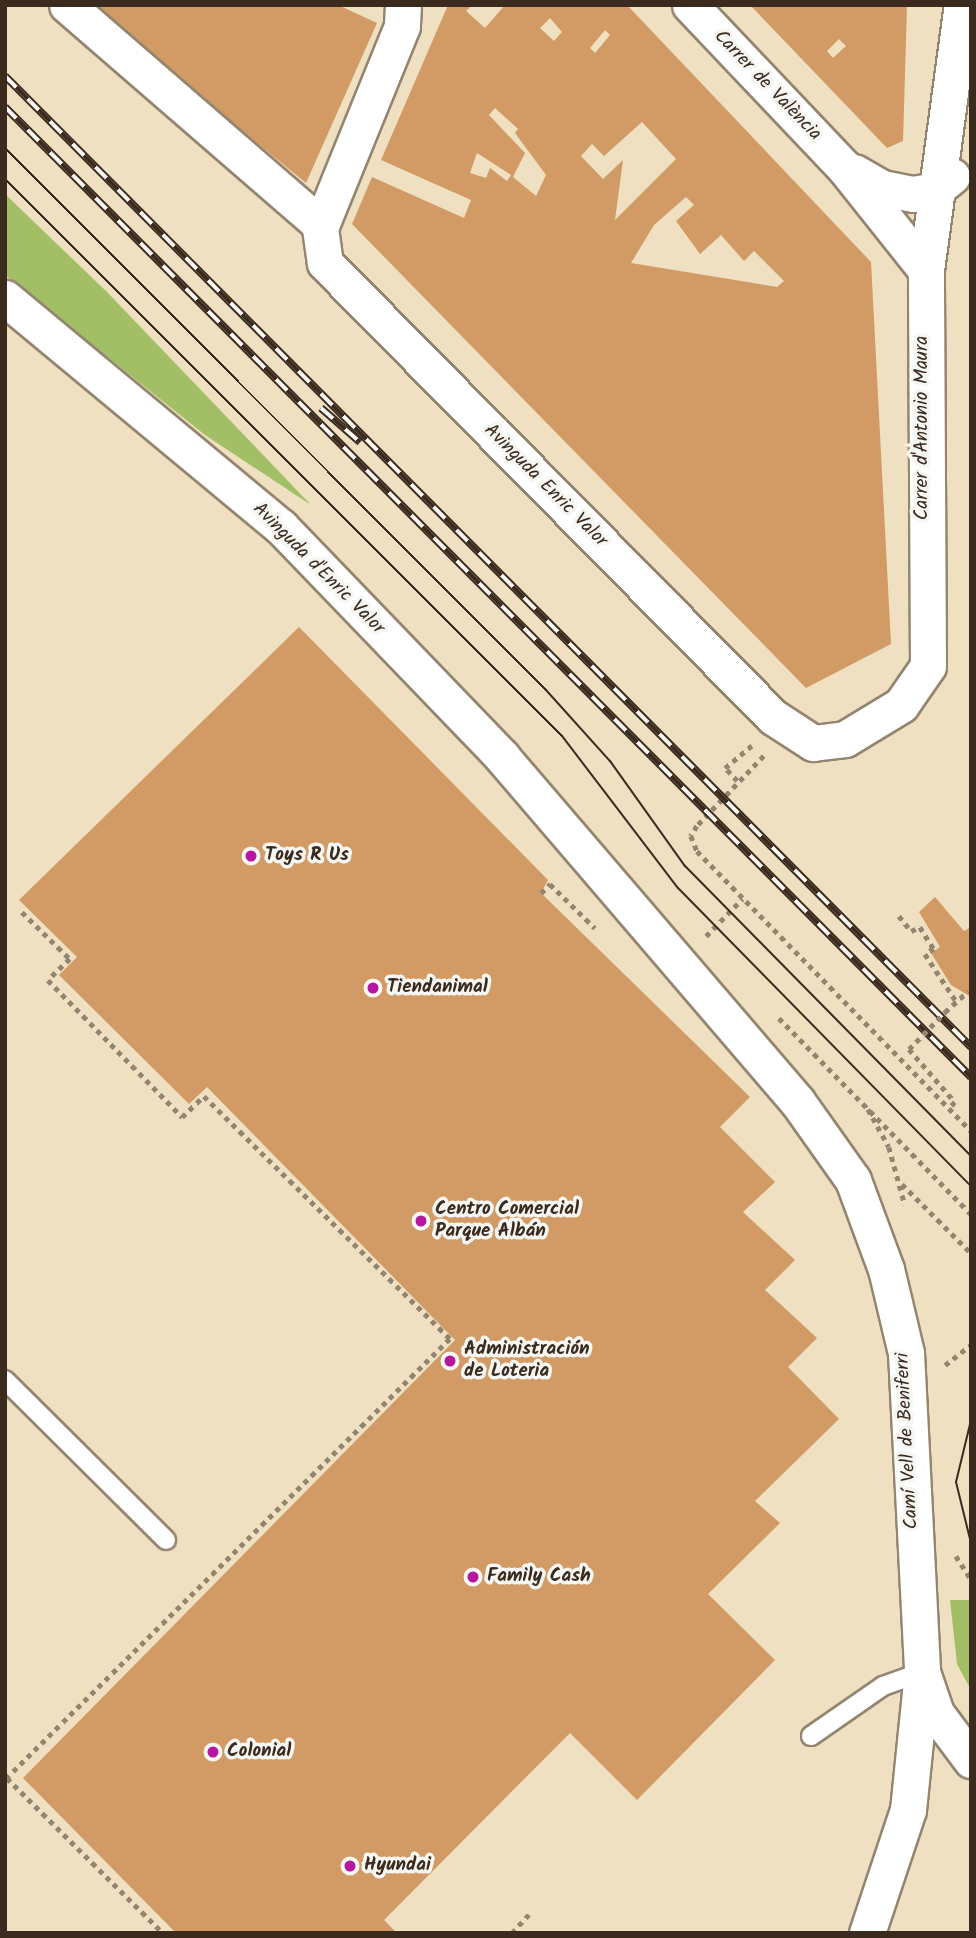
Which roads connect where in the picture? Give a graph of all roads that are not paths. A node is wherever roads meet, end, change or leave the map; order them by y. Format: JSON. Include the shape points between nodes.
{"nodes":[{"id":1,"x":67,"y":5,"type":"edge"},
{"id":2,"x":403,"y":5,"type":"edge"},
{"id":3,"x":690,"y":5,"type":"edge"},
{"id":4,"x":962,"y":5,"type":"edge"},
{"id":5,"x":971,"y":52,"type":"edge"},
{"id":6,"x":844,"y":167,"type":"junction"},
{"id":7,"x":935,"y":190,"type":"junction"},
{"id":8,"x":327,"y":210,"type":"junction"},
{"id":9,"x":926,"y":270,"type":"junction"},
{"id":10,"x":5,"y":298,"type":"edge"},
{"id":11,"x":928,"y":666,"type":"joint"},
{"id":12,"x":598,"y":873,"type":"joint"},
{"id":13,"x":5,"y":1380,"type":"edge"},
{"id":14,"x":166,"y":1540,"type":"dead end"},
{"id":15,"x":922,"y":1672,"type":"junction"},
{"id":16,"x":811,"y":1736,"type":"dead end"},
{"id":17,"x":971,"y":1760,"type":"edge"},
{"id":18,"x":867,"y":1933,"type":"edge"}],
"edges":[{"from":1,"to":8,"type":"street"},
{"from":2,"to":8,"type":"street","via":[[402,26]]},
{"from":3,"to":6,"type":"street","name":"Carrer de València"},
{"from":4,"to":7,"type":"street","name":"Carrer d'Antonio Maura"},
{"from":5,"to":7,"type":"street","via":[[959,156],[952,177]]},
{"from":6,"to":7,"type":"street","name":"Carrer de València","via":[[882,188]]},
{"from":6,"to":9,"type":"street","name":"Carrer de València"},
{"from":7,"to":9,"type":"street","name":"Carrer d'Antonio Maura"},
{"from":8,"to":11,"type":"street","name":"Avinguda Enric Valor","via":[[325,263],[793,735],[813,743],[845,739],[901,705]]},
{"from":9,"to":11,"type":"street","name":"Carrer d'Antonio Maura"},
{"from":10,"to":12,"type":"street","name":"Avinguda d'Enric Valor","via":[[281,527],[502,757]]},
{"from":12,"to":15,"type":"street","name":"Camí Vell de Beniferri","via":[[797,1101],[853,1180],[886,1269],[906,1353]]},
{"from":13,"to":14,"type":"lane"},
{"from":15,"to":16,"type":"lane","via":[[883,1686]]},
{"from":15,"to":17,"type":"street","name":"Camí Vell de Beniferri","via":[[936,1713]]},
{"from":15,"to":18,"type":"street","via":[[908,1810]]}]}
